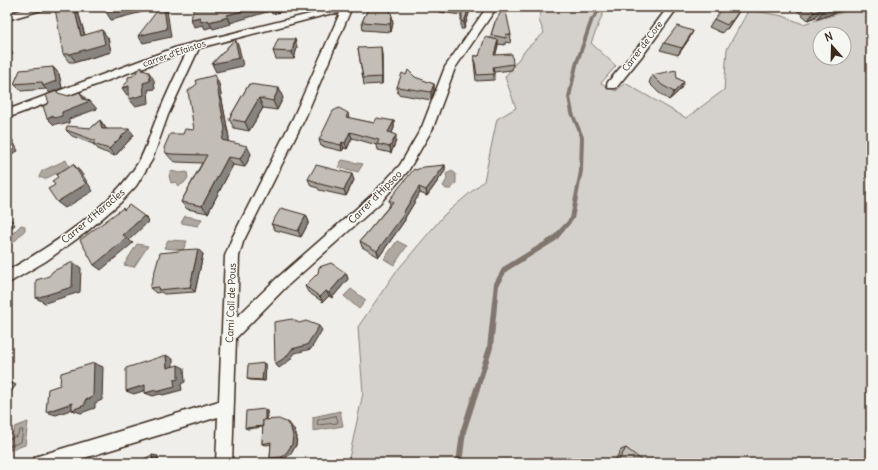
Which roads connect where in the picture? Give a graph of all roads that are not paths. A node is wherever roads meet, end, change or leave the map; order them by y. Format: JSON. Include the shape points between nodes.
{"nodes":[{"id":1,"x":42,"y":7,"type":"edge"},
{"id":2,"x":492,"y":7,"type":"edge"},
{"id":3,"x":673,"y":7,"type":"edge"},
{"id":4,"x":346,"y":8,"type":"edge"},
{"id":5,"x":7,"y":17,"type":"edge"},
{"id":6,"x":195,"y":45,"type":"junction"},
{"id":7,"x":612,"y":85,"type":"dead end"},
{"id":8,"x":7,"y":114,"type":"edge"},
{"id":9,"x":7,"y":278,"type":"edge"},
{"id":10,"x":229,"y":335,"type":"junction"},
{"id":11,"x":227,"y":406,"type":"junction"},
{"id":12,"x":41,"y":463,"type":"edge"},
{"id":13,"x":224,"y":463,"type":"edge"}],
"edges":[{"from":1,"to":5,"type":"street"},
{"from":2,"to":10,"type":"street","name":"Carrer d'Hipseo","via":[[450,67],[427,128],[404,168],[376,199],[281,283]]},
{"from":3,"to":7,"type":"street","name":"Carrer de Core"},
{"from":4,"to":6,"type":"street","name":"carrer d'Efaistos"},
{"from":4,"to":10,"type":"street","name":"Camí Coll de Pous","via":[[299,118],[237,242],[230,275]]},
{"from":6,"to":8,"type":"street","name":"carrer d'Efaistos"},
{"from":6,"to":9,"type":"street","name":"Carrer d'Heracles","via":[[165,109],[142,167],[133,181],[114,200],[45,256]]},
{"from":10,"to":11,"type":"street","name":"Camí Coll de Pous"},
{"from":11,"to":12,"type":"street"},
{"from":11,"to":13,"type":"street","name":"Camí Coll de Pous"}]}
